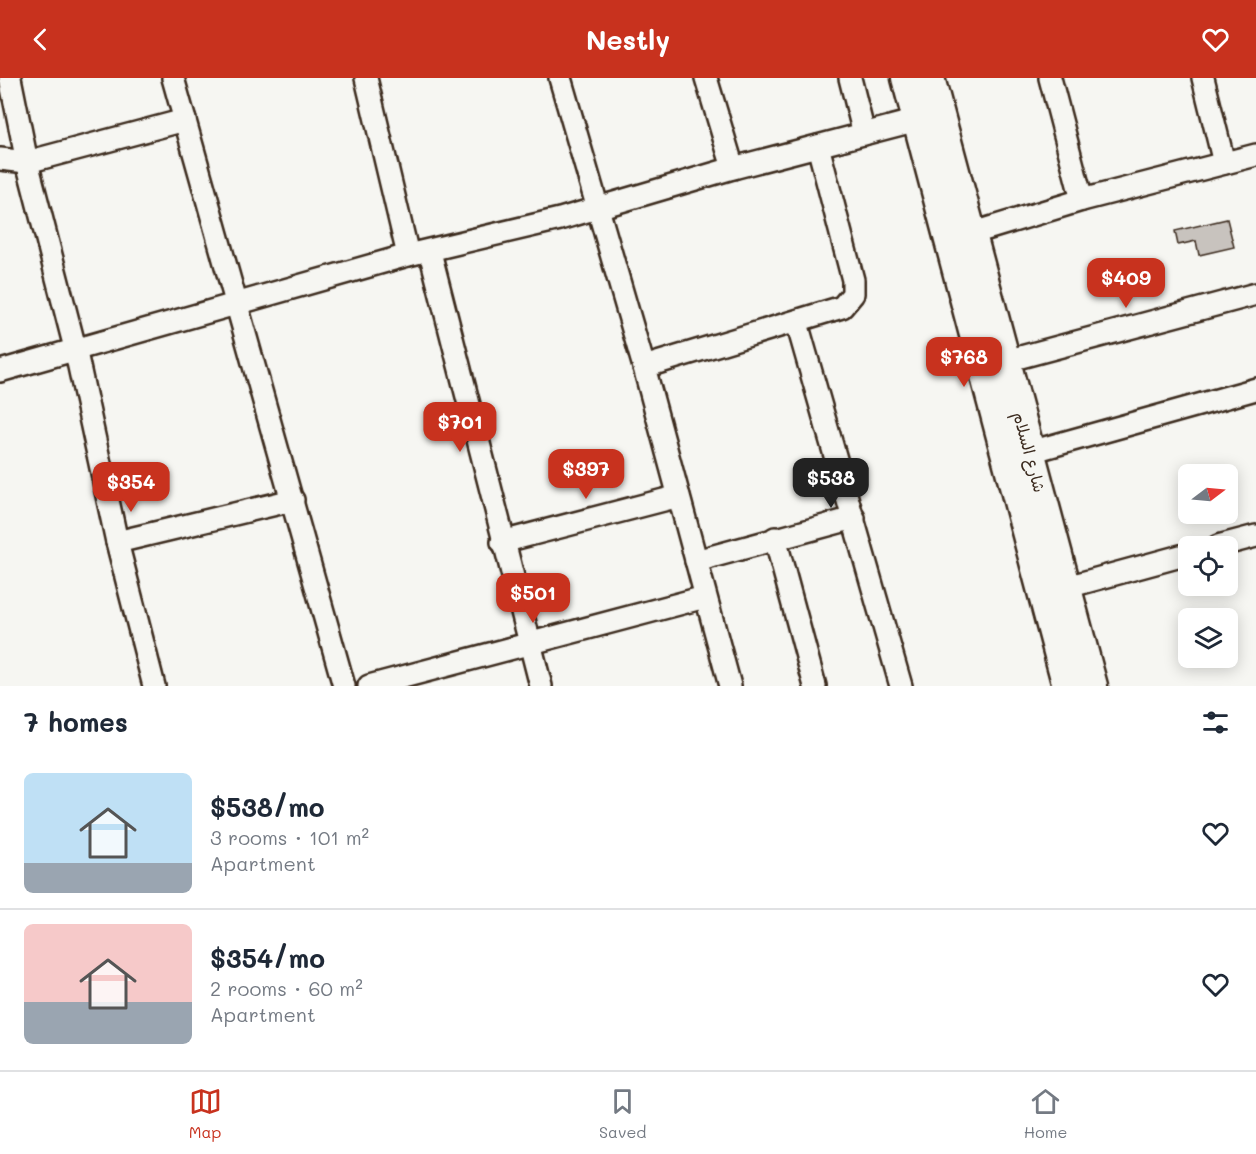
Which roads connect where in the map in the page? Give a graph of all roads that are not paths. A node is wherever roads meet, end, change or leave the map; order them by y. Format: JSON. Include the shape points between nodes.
{"nodes":[{"id":1,"x":10,"y":78,"type":"edge"},
{"id":2,"x":173,"y":78,"type":"edge"},
{"id":3,"x":366,"y":78,"type":"edge"},
{"id":4,"x":560,"y":78,"type":"edge"},
{"id":5,"x":706,"y":78,"type":"edge"},
{"id":6,"x":850,"y":78,"type":"edge"},
{"id":7,"x":906,"y":78,"type":"edge"},
{"id":8,"x":930,"y":78,"type":"edge"},
{"id":9,"x":1050,"y":78,"type":"edge"},
{"id":10,"x":1203,"y":78,"type":"edge"},
{"id":11,"x":185,"y":120,"type":"junction"},
{"id":12,"x":917,"y":120,"type":"junction"},
{"id":13,"x":864,"y":134,"type":"junction"},
{"id":14,"x":818,"y":146,"type":"junction"},
{"id":15,"x":1256,"y":155,"type":"edge"},
{"id":16,"x":0,"y":159,"type":"edge"},
{"id":17,"x":27,"y":162,"type":"junction"},
{"id":18,"x":1224,"y":163,"type":"junction"},
{"id":19,"x":733,"y":168,"type":"junction"},
{"id":20,"x":1082,"y":200,"type":"junction"},
{"id":21,"x":597,"y":209,"type":"junction"},
{"id":22,"x":970,"y":234,"type":"junction"},
{"id":23,"x":430,"y":252,"type":"junction"},
{"id":24,"x":408,"y":255,"type":"junction"},
{"id":25,"x":1256,"y":294,"type":"edge"},
{"id":26,"x":237,"y":305,"type":"junction"},
{"id":27,"x":797,"y":322,"type":"junction"},
{"id":28,"x":75,"y":348,"type":"junction"},
{"id":29,"x":1005,"y":361,"type":"junction"},
{"id":30,"x":644,"y":367,"type":"junction"},
{"id":31,"x":0,"y":371,"type":"edge"},
{"id":32,"x":1256,"y":389,"type":"edge"},
{"id":33,"x":1030,"y":452,"type":"junction"},
{"id":34,"x":679,"y":496,"type":"junction"},
{"id":35,"x":293,"y":500,"type":"junction"},
{"id":36,"x":854,"y":518,"type":"junction"},
{"id":37,"x":1256,"y":536,"type":"edge"},
{"id":38,"x":776,"y":538,"type":"junction"},
{"id":39,"x":1238,"y":541,"type":"edge"},
{"id":40,"x":117,"y":542,"type":"junction"},
{"id":41,"x":502,"y":542,"type":"junction"},
{"id":42,"x":1178,"y":557,"type":"edge"},
{"id":43,"x":696,"y":561,"type":"junction"},
{"id":44,"x":1067,"y":587,"type":"junction"},
{"id":45,"x":705,"y":597,"type":"junction"},
{"id":46,"x":530,"y":645,"type":"junction"},
{"id":47,"x":154,"y":686,"type":"edge"},
{"id":48,"x":344,"y":686,"type":"edge"},
{"id":49,"x":369,"y":686,"type":"edge"},
{"id":50,"x":541,"y":686,"type":"edge"},
{"id":51,"x":730,"y":686,"type":"edge"},
{"id":52,"x":815,"y":686,"type":"edge"},
{"id":53,"x":901,"y":686,"type":"edge"},
{"id":54,"x":1067,"y":686,"type":"edge"},
{"id":55,"x":1093,"y":686,"type":"edge"}],
"edges":[{"from":1,"to":17,"type":"street"},
{"from":2,"to":11,"type":"street"},
{"from":3,"to":24,"type":"street"},
{"from":4,"to":21,"type":"street"},
{"from":5,"to":19,"type":"street"},
{"from":6,"to":13,"type":"street"},
{"from":7,"to":12,"type":"main road","name":"شارع السلام"},
{"from":8,"to":22,"type":"main road","name":"شارع السلام"},
{"from":9,"to":20,"type":"street"},
{"from":10,"to":18,"type":"street"},
{"from":11,"to":17,"type":"street"},
{"from":11,"to":26,"type":"street"},
{"from":12,"to":13,"type":"street"},
{"from":12,"to":54,"type":"main road","name":"شارع السلام"},
{"from":13,"to":14,"type":"street"},
{"from":14,"to":19,"type":"street"},
{"from":14,"to":27,"type":"street","via":[[853,280],[853,294],[842,307]]},
{"from":15,"to":18,"type":"street"},
{"from":16,"to":17,"type":"street"},
{"from":17,"to":28,"type":"street"},
{"from":18,"to":20,"type":"street"},
{"from":19,"to":21,"type":"street"},
{"from":20,"to":22,"type":"street"},
{"from":21,"to":23,"type":"street"},
{"from":21,"to":30,"type":"street"},
{"from":22,"to":29,"type":"main road","name":"شارع السلام"},
{"from":23,"to":24,"type":"street"},
{"from":23,"to":41,"type":"street"},
{"from":24,"to":26,"type":"street"},
{"from":25,"to":29,"type":"street"},
{"from":26,"to":28,"type":"street"},
{"from":26,"to":35,"type":"street"},
{"from":27,"to":30,"type":"street"},
{"from":27,"to":36,"type":"street"},
{"from":28,"to":31,"type":"street"},
{"from":28,"to":40,"type":"street"},
{"from":29,"to":33,"type":"main road","name":"شارع السلام"},
{"from":30,"to":34,"type":"street"},
{"from":32,"to":33,"type":"street"},
{"from":33,"to":44,"type":"main road","name":"شارع السلام"},
{"from":34,"to":41,"type":"street"},
{"from":34,"to":43,"type":"street"},
{"from":35,"to":40,"type":"street"},
{"from":35,"to":48,"type":"street"},
{"from":36,"to":38,"type":"street"},
{"from":36,"to":53,"type":"street"},
{"from":37,"to":39,"type":"street"},
{"from":38,"to":43,"type":"street"},
{"from":38,"to":52,"type":"street"},
{"from":40,"to":47,"type":"street"},
{"from":41,"to":46,"type":"street"},
{"from":42,"to":44,"type":"street"},
{"from":43,"to":45,"type":"street"},
{"from":44,"to":55,"type":"main road","name":"شارع السلام"},
{"from":45,"to":46,"type":"street"},
{"from":45,"to":51,"type":"street"},
{"from":46,"to":49,"type":"street"},
{"from":46,"to":50,"type":"street"}]}
